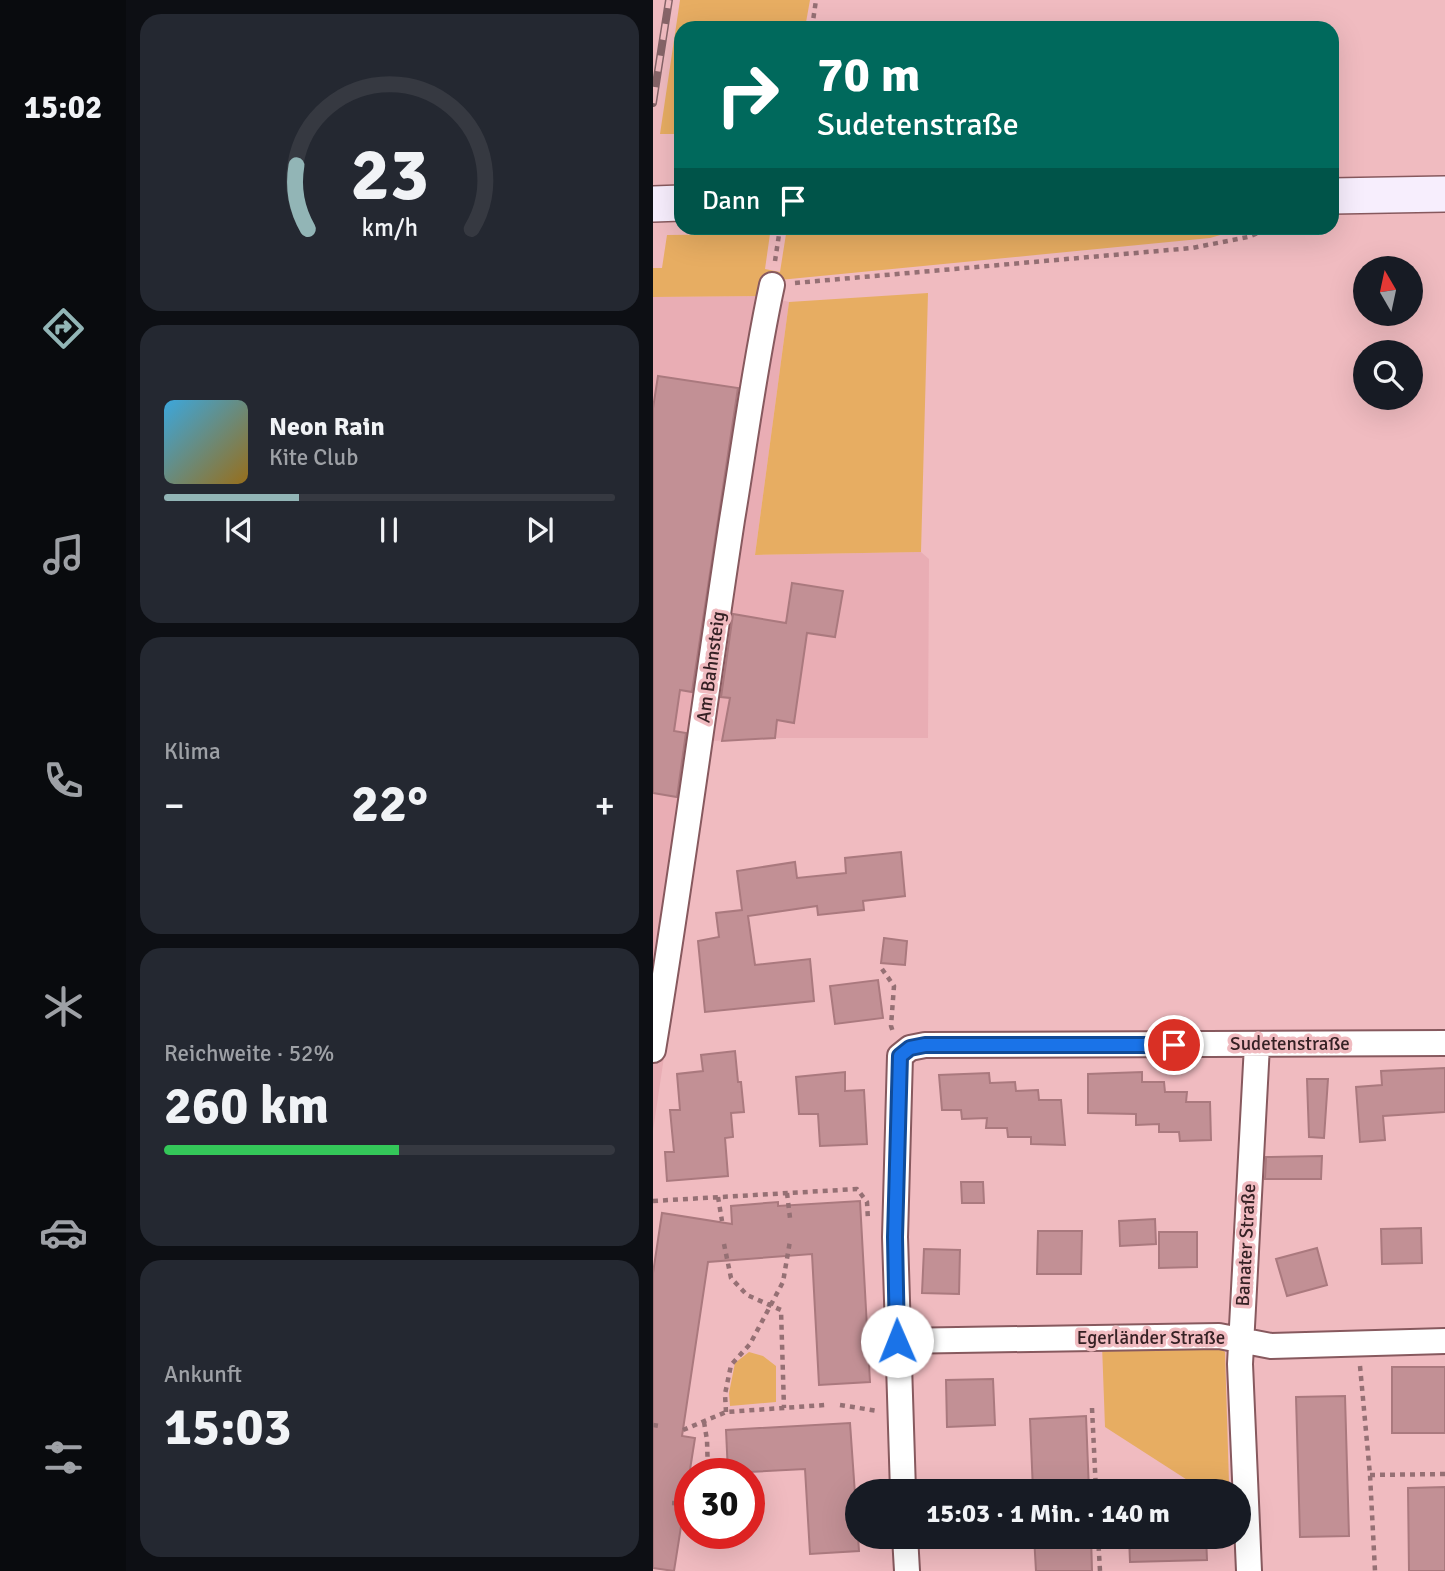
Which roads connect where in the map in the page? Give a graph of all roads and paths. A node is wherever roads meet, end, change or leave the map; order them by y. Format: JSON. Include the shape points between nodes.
{"nodes":[{"id":1,"x":816,"y":0,"type":"edge"},
{"id":2,"x":813,"y":21,"type":"edge"},
{"id":3,"x":1445,"y":194,"type":"edge"},
{"id":4,"x":1339,"y":196,"type":"edge"},
{"id":5,"x":674,"y":203,"type":"edge"},
{"id":6,"x":653,"y":204,"type":"edge"},
{"id":7,"x":779,"y":235,"type":"edge"},
{"id":8,"x":1254,"y":235,"type":"edge"},
{"id":9,"x":773,"y":277,"type":"junction"},
{"id":10,"x":882,"y":969,"type":"dead end"},
{"id":11,"x":1445,"y":1043,"type":"edge"},
{"id":12,"x":1257,"y":1045,"type":"junction"},
{"id":13,"x":653,"y":1050,"type":"edge"},
{"id":14,"x":900,"y":1056,"type":"junction"},
{"id":15,"x":787,"y":1193,"type":"junction"},
{"id":16,"x":718,"y":1197,"type":"junction"},
{"id":17,"x":653,"y":1200,"type":"edge"},
{"id":18,"x":790,"y":1218,"type":"dead end"},
{"id":19,"x":722,"y":1222,"type":"dead end"},
{"id":20,"x":869,"y":1226,"type":"dead end"},
{"id":21,"x":790,"y":1241,"type":"dead end"},
{"id":22,"x":724,"y":1244,"type":"dead end"},
{"id":23,"x":769,"y":1306,"type":"junction"},
{"id":24,"x":1241,"y":1339,"type":"junction"},
{"id":25,"x":897,"y":1341,"type":"junction"},
{"id":26,"x":1445,"y":1341,"type":"edge"},
{"id":27,"x":1358,"y":1344,"type":"junction"},
{"id":28,"x":825,"y":1405,"type":"dead end"},
{"id":29,"x":840,"y":1405,"type":"dead end"},
{"id":30,"x":784,"y":1408,"type":"junction"},
{"id":31,"x":1092,"y":1408,"type":"dead end"},
{"id":32,"x":726,"y":1412,"type":"junction"},
{"id":33,"x":900,"y":1414,"type":"junction"},
{"id":34,"x":704,"y":1422,"type":"junction"},
{"id":35,"x":683,"y":1430,"type":"dead end"},
{"id":36,"x":708,"y":1458,"type":"edge"},
{"id":37,"x":1445,"y":1474,"type":"edge"},
{"id":38,"x":1370,"y":1475,"type":"junction"},
{"id":39,"x":903,"y":1479,"type":"edge"},
{"id":40,"x":1095,"y":1479,"type":"edge"},
{"id":41,"x":906,"y":1549,"type":"edge"},
{"id":42,"x":1099,"y":1549,"type":"edge"},
{"id":43,"x":907,"y":1571,"type":"edge"},
{"id":44,"x":1100,"y":1571,"type":"edge"},
{"id":45,"x":1249,"y":1571,"type":"edge"},
{"id":46,"x":1375,"y":1571,"type":"edge"}],
"edges":[{"from":1,"to":2,"type":"path"},
{"from":3,"to":4,"type":"main road"},
{"from":5,"to":6,"type":"main road"},
{"from":7,"to":9,"type":"path"},
{"from":8,"to":9,"type":"path","via":[[1192,248]]},
{"from":9,"to":13,"type":"street","name":"Am Bahnsteig"},
{"from":10,"to":14,"type":"path","via":[[894,986],[892,1026]]},
{"from":11,"to":12,"type":"street","name":"Sudetenstraße"},
{"from":12,"to":14,"type":"street","name":"Sudetenstraße","via":[[925,1045]]},
{"from":12,"to":24,"type":"street","name":"Banater Straße"},
{"from":14,"to":25,"type":"street"},
{"from":15,"to":16,"type":"path"},
{"from":15,"to":18,"type":"path"},
{"from":15,"to":20,"type":"path","via":[[857,1189],[867,1202]]},
{"from":16,"to":17,"type":"path"},
{"from":16,"to":19,"type":"path"},
{"from":21,"to":23,"type":"path","via":[[783,1282]]},
{"from":22,"to":23,"type":"path","via":[[731,1278],[747,1296]]},
{"from":23,"to":30,"type":"path","via":[[781,1310]]},
{"from":23,"to":32,"type":"path","via":[[750,1344],[731,1364]]},
{"from":24,"to":25,"type":"street","name":"Egerländer Straße"},
{"from":24,"to":27,"type":"street","name":"Egerländer Straße","via":[[1271,1346]]},
{"from":24,"to":45,"type":"street","name":"Banater Straße"},
{"from":25,"to":33,"type":"street"},
{"from":26,"to":27,"type":"street","name":"Egerländer Straße"},
{"from":27,"to":38,"type":"path"},
{"from":28,"to":30,"type":"path"},
{"from":29,"to":33,"type":"path"},
{"from":30,"to":32,"type":"path"},
{"from":31,"to":40,"type":"path"},
{"from":32,"to":34,"type":"path"},
{"from":33,"to":39,"type":"street"},
{"from":34,"to":35,"type":"path"},
{"from":34,"to":36,"type":"path"},
{"from":37,"to":38,"type":"path"},
{"from":38,"to":46,"type":"path"},
{"from":41,"to":43,"type":"street"},
{"from":42,"to":44,"type":"path"}]}
